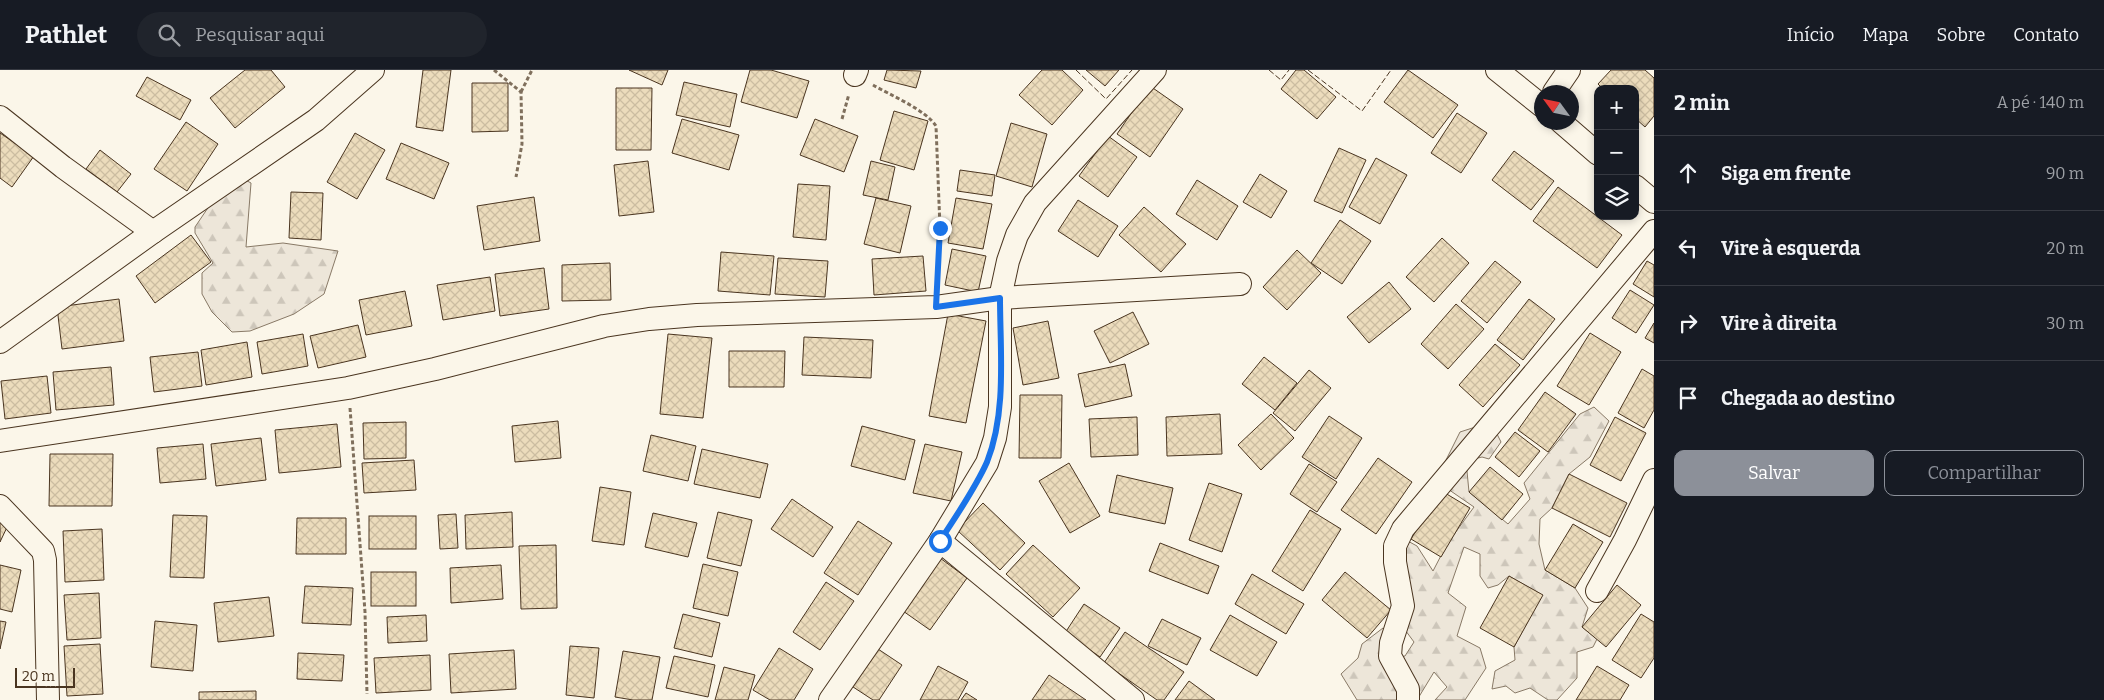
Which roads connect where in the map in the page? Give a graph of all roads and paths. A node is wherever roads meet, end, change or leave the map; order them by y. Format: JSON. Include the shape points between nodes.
{"nodes":[{"id":1,"x":373,"y":70,"type":"edge"},
{"id":2,"x":494,"y":70,"type":"edge"},
{"id":3,"x":532,"y":70,"type":"edge"},
{"id":4,"x":1155,"y":70,"type":"edge"},
{"id":5,"x":1497,"y":70,"type":"edge"},
{"id":6,"x":1569,"y":70,"type":"edge"},
{"id":7,"x":856,"y":72,"type":"edge"},
{"id":8,"x":1559,"y":85,"type":"edge"},
{"id":9,"x":522,"y":92,"type":"junction"},
{"id":10,"x":1534,"y":100,"type":"edge"},
{"id":11,"x":0,"y":117,"type":"edge"},
{"id":12,"x":1570,"y":130,"type":"edge"},
{"id":13,"x":1594,"y":151,"type":"edge"},
{"id":14,"x":516,"y":177,"type":"dead end"},
{"id":15,"x":1639,"y":189,"type":"edge"},
{"id":16,"x":1654,"y":202,"type":"edge"},
{"id":17,"x":1654,"y":231,"type":"edge"},
{"id":18,"x":153,"y":232,"type":"junction"},
{"id":19,"x":1240,"y":284,"type":"dead end"},
{"id":20,"x":1000,"y":298,"type":"junction"},
{"id":21,"x":936,"y":307,"type":"junction"},
{"id":22,"x":0,"y":342,"type":"edge"},
{"id":23,"x":348,"y":388,"type":"junction"},
{"id":24,"x":0,"y":441,"type":"edge"},
{"id":25,"x":1654,"y":480,"type":"edge"},
{"id":26,"x":0,"y":506,"type":"edge"},
{"id":27,"x":940,"y":541,"type":"junction"},
{"id":28,"x":1598,"y":591,"type":"dead end"},
{"id":29,"x":367,"y":694,"type":"dead end"},
{"id":30,"x":48,"y":700,"type":"edge"},
{"id":31,"x":830,"y":700,"type":"edge"},
{"id":32,"x":1132,"y":700,"type":"edge"},
{"id":33,"x":1408,"y":700,"type":"edge"}],
"edges":[{"from":1,"to":18,"type":"street","via":[[316,120]]},
{"from":2,"to":9,"type":"path"},
{"from":3,"to":9,"type":"path"},
{"from":4,"to":20,"type":"street","via":[[1035,203],[1017,235]]},
{"from":5,"to":10,"type":"street"},
{"from":6,"to":8,"type":"street"},
{"from":7,"to":21,"type":"path","via":[[932,119],[936,126],[940,228]]},
{"from":9,"to":14,"type":"path","via":[[522,144]]},
{"from":11,"to":18,"type":"street"},
{"from":12,"to":13,"type":"street"},
{"from":15,"to":16,"type":"street"},
{"from":17,"to":33,"type":"street","via":[[1403,529],[1396,546],[1395,562],[1403,606],[1390,643],[1390,656],[1408,689]]},
{"from":18,"to":22,"type":"street"},
{"from":19,"to":20,"type":"street"},
{"from":20,"to":21,"type":"street"},
{"from":20,"to":27,"type":"street","via":[[1000,407],[995,438],[987,462]]},
{"from":21,"to":23,"type":"street","via":[[649,319],[604,326]]},
{"from":23,"to":24,"type":"street"},
{"from":23,"to":29,"type":"path","via":[[365,612]]},
{"from":25,"to":28,"type":"street"},
{"from":26,"to":30,"type":"street","via":[[44,551]]},
{"from":27,"to":31,"type":"street"},
{"from":27,"to":32,"type":"street"}]}
